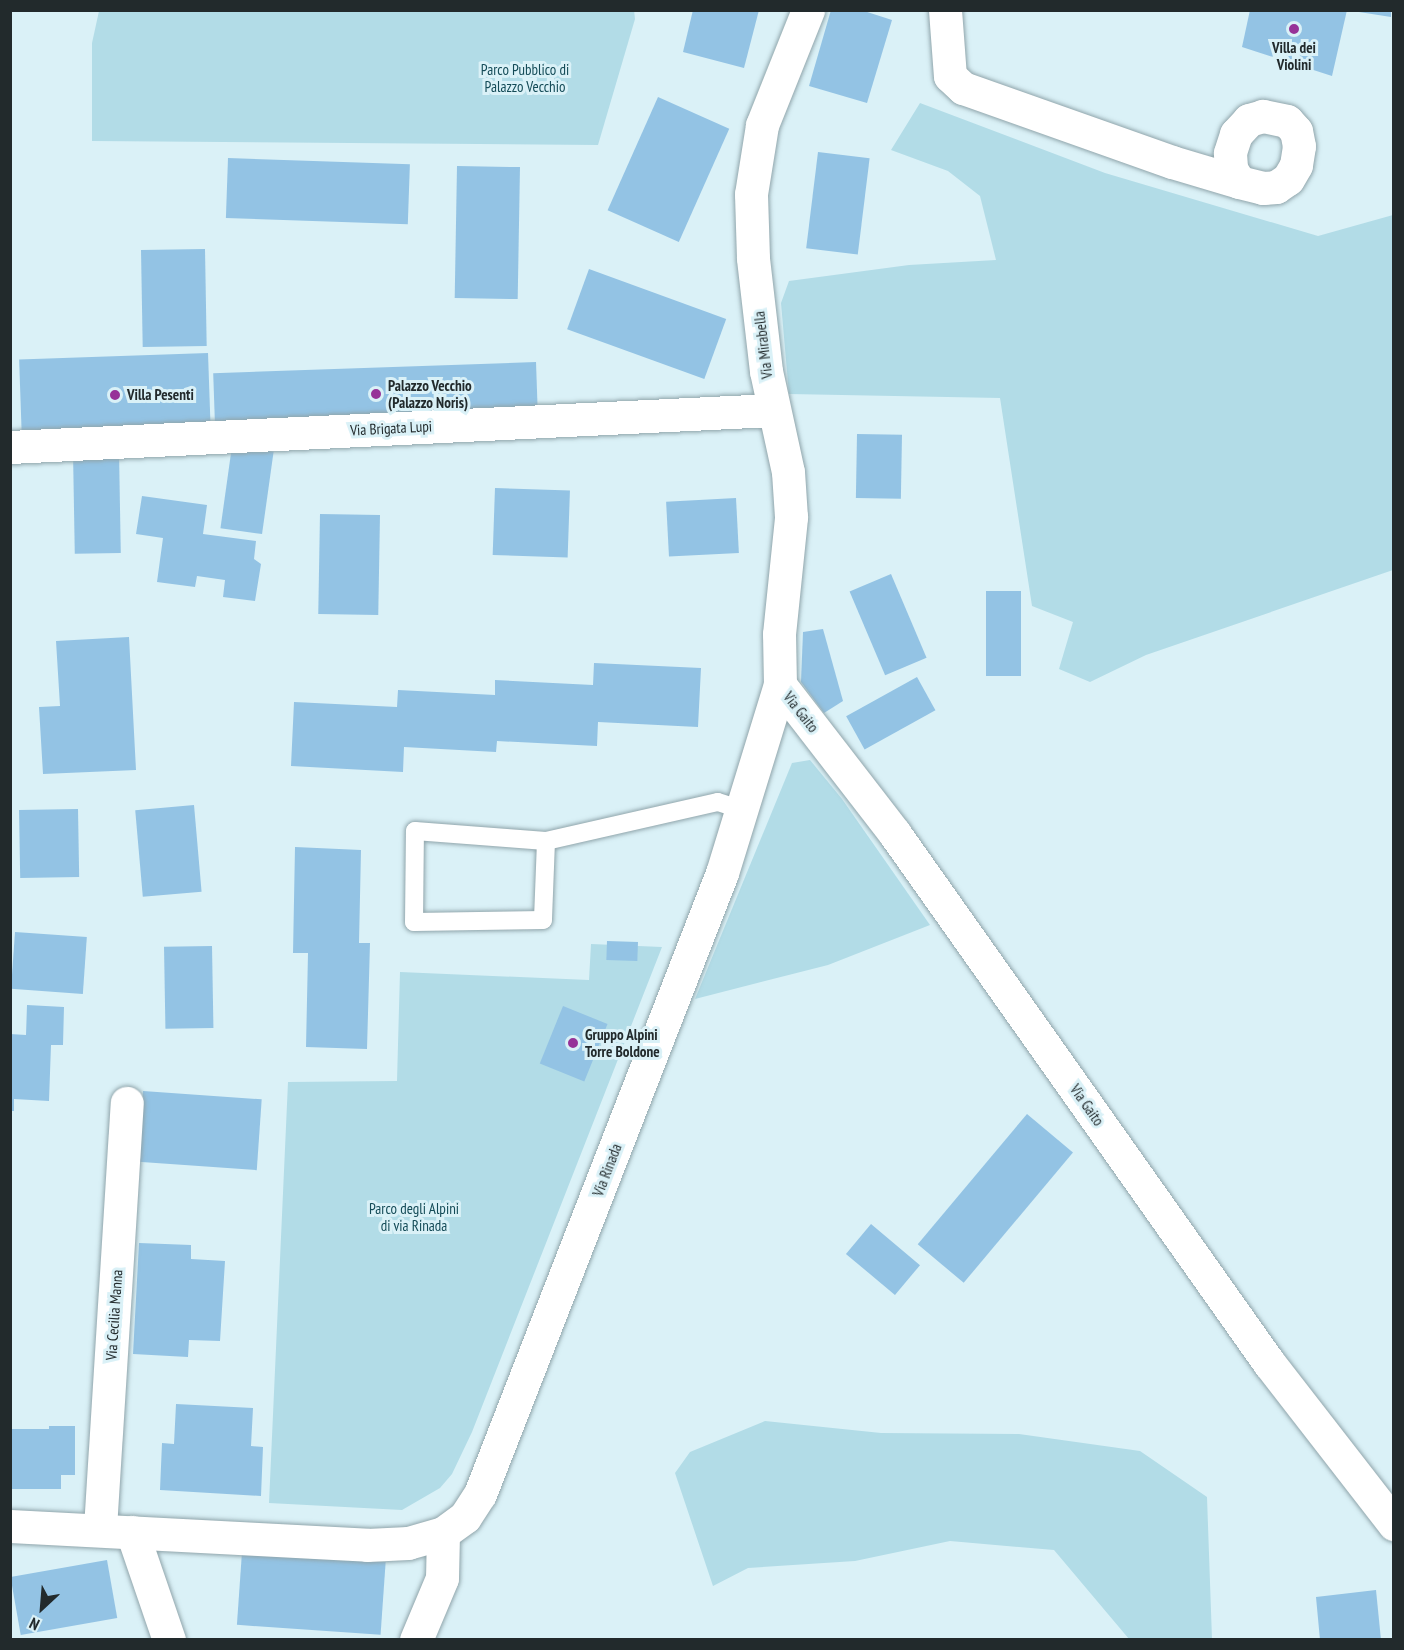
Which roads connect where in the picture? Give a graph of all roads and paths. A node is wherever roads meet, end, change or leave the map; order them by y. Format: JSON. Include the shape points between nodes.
{"nodes":[{"id":1,"x":808,"y":10,"type":"edge"},
{"id":2,"x":945,"y":10,"type":"edge"},
{"id":3,"x":1239,"y":182,"type":"dead end"},
{"id":4,"x":771,"y":410,"type":"junction"},
{"id":5,"x":10,"y":447,"type":"edge"},
{"id":6,"x":780,"y":686,"type":"junction"},
{"id":7,"x":743,"y":810,"type":"junction"},
{"id":8,"x":546,"y":842,"type":"junction"},
{"id":9,"x":127,"y":1103,"type":"dead end"},
{"id":10,"x":1394,"y":1524,"type":"edge"},
{"id":11,"x":10,"y":1526,"type":"edge"},
{"id":12,"x":100,"y":1528,"type":"junction"},
{"id":13,"x":132,"y":1532,"type":"junction"},
{"id":14,"x":442,"y":1533,"type":"junction"},
{"id":15,"x":169,"y":1640,"type":"edge"},
{"id":16,"x":416,"y":1640,"type":"edge"}],
"edges":[{"from":1,"to":4,"type":"street","name":"Via Mirabella","via":[[762,125],[751,194],[753,258]]},
{"from":2,"to":3,"type":"street","via":[[950,76],[963,88]]},
{"from":4,"to":5,"type":"street","name":"Via Brigata Lupi"},
{"from":4,"to":6,"type":"street","name":"Via Mirabella","via":[[788,472],[791,518],[779,634]]},
{"from":6,"to":7,"type":"street","name":"Via Rinada"},
{"from":6,"to":10,"type":"street","name":"Via Gaito","via":[[895,834],[1269,1363]]},
{"from":7,"to":8,"type":"lane","via":[[718,802]]},
{"from":7,"to":14,"type":"street","name":"Via Rinada","via":[[718,884],[480,1494],[465,1517]]},
{"from":8,"to":8,"type":"lane","via":[[543,920],[414,922],[415,831]]},
{"from":9,"to":12,"type":"street","name":"Via Cecilia Manna"},
{"from":11,"to":12,"type":"street"},
{"from":12,"to":13,"type":"street"},
{"from":13,"to":14,"type":"street","via":[[368,1545],[408,1543]]},
{"from":13,"to":15,"type":"street"},
{"from":14,"to":16,"type":"street","via":[[442,1578]]}]}
